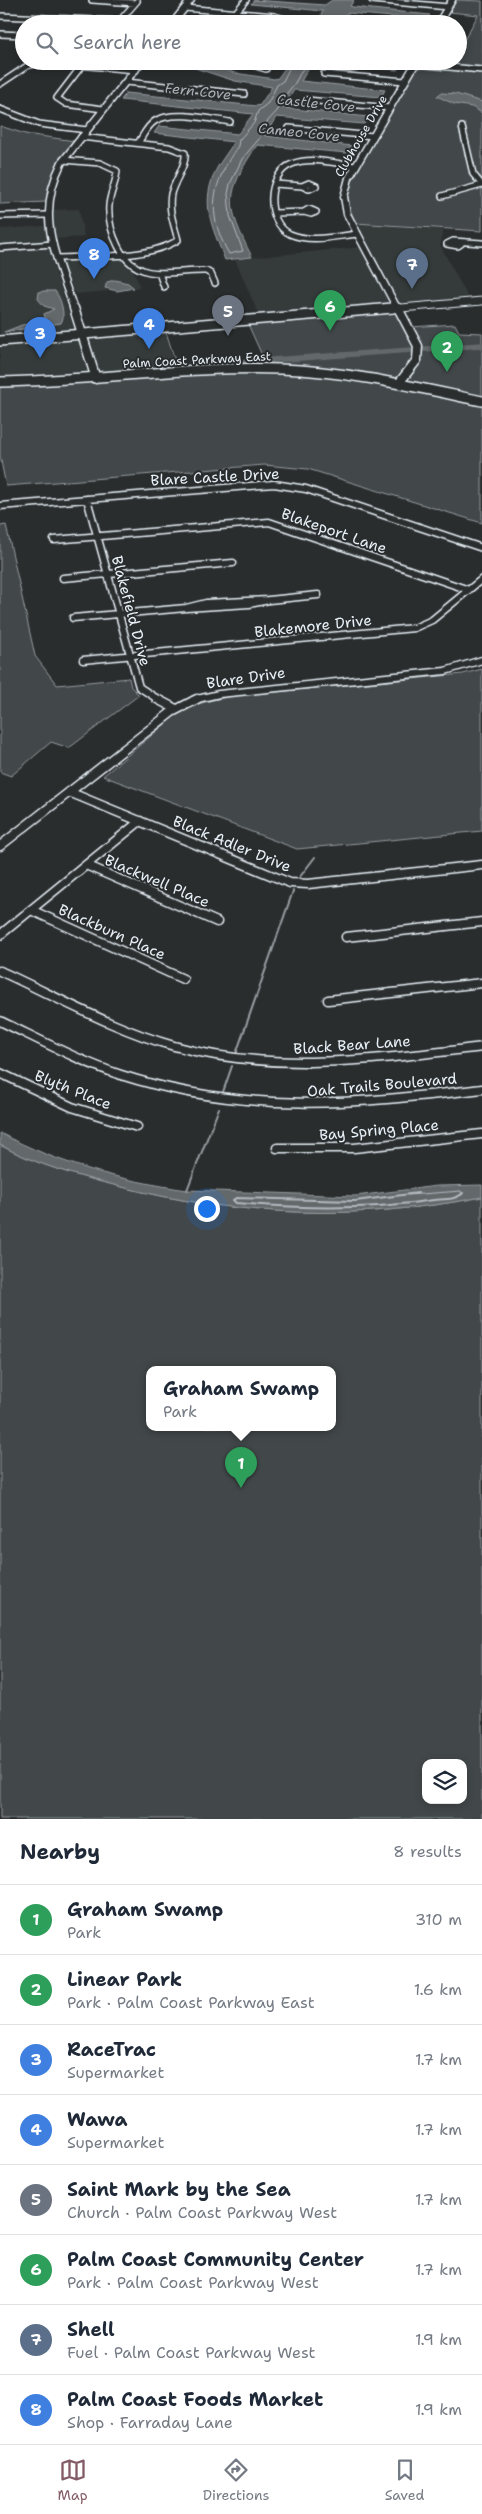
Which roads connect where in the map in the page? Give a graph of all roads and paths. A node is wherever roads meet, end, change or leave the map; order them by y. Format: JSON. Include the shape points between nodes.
{"nodes":[{"id":1,"x":92,"y":0,"type":"edge"},
{"id":2,"x":191,"y":0,"type":"edge"},
{"id":3,"x":246,"y":0,"type":"edge"},
{"id":4,"x":372,"y":0,"type":"edge"},
{"id":5,"x":452,"y":0,"type":"edge"},
{"id":6,"x":136,"y":2,"type":"edge"},
{"id":7,"x":448,"y":7,"type":"junction"},
{"id":8,"x":185,"y":8,"type":"junction"},
{"id":9,"x":236,"y":12,"type":"junction"},
{"id":10,"x":124,"y":15,"type":"edge"},
{"id":11,"x":179,"y":15,"type":"edge"},
{"id":12,"x":261,"y":15,"type":"edge"},
{"id":13,"x":443,"y":15,"type":"edge"},
{"id":14,"x":0,"y":16,"type":"edge"},
{"id":15,"x":15,"y":17,"type":"edge"},
{"id":16,"x":0,"y":34,"type":"edge"},
{"id":17,"x":15,"y":34,"type":"edge"},
{"id":18,"x":467,"y":68,"type":"edge"},
{"id":19,"x":20,"y":70,"type":"edge"},
{"id":20,"x":78,"y":70,"type":"edge"},
{"id":21,"x":136,"y":70,"type":"edge"},
{"id":22,"x":411,"y":70,"type":"edge"},
{"id":23,"x":482,"y":70,"type":"edge"},
{"id":24,"x":324,"y":74,"type":"dead end"},
{"id":25,"x":405,"y":81,"type":"junction"},
{"id":26,"x":126,"y":82,"type":"junction"},
{"id":27,"x":0,"y":84,"type":"edge"},
{"id":28,"x":244,"y":94,"type":"dead end"},
{"id":29,"x":307,"y":100,"type":"dead end"},
{"id":30,"x":390,"y":108,"type":"junction"},
{"id":31,"x":0,"y":109,"type":"edge"},
{"id":32,"x":103,"y":109,"type":"junction"},
{"id":33,"x":230,"y":122,"type":"dead end"},
{"id":34,"x":462,"y":127,"type":"dead end"},
{"id":35,"x":289,"y":128,"type":"dead end"},
{"id":36,"x":87,"y":130,"type":"junction"},
{"id":37,"x":373,"y":136,"type":"junction"},
{"id":38,"x":80,"y":137,"type":"junction"},
{"id":39,"x":138,"y":143,"type":"junction"},
{"id":40,"x":63,"y":160,"type":"junction"},
{"id":41,"x":356,"y":166,"type":"junction"},
{"id":42,"x":275,"y":184,"type":"junction"},
{"id":43,"x":482,"y":185,"type":"edge"},
{"id":44,"x":302,"y":186,"type":"dead end"},
{"id":45,"x":442,"y":196,"type":"dead end"},
{"id":46,"x":304,"y":212,"type":"dead end"},
{"id":47,"x":275,"y":213,"type":"junction"},
{"id":48,"x":47,"y":215,"type":"junction"},
{"id":49,"x":0,"y":216,"type":"edge"},
{"id":50,"x":358,"y":234,"type":"junction"},
{"id":51,"x":460,"y":242,"type":"dead end"},
{"id":52,"x":482,"y":243,"type":"edge"},
{"id":53,"x":53,"y":244,"type":"junction"},
{"id":54,"x":0,"y":248,"type":"edge"},
{"id":55,"x":120,"y":253,"type":"junction"},
{"id":56,"x":57,"y":258,"type":"junction"},
{"id":57,"x":158,"y":273,"type":"junction"},
{"id":58,"x":215,"y":283,"type":"dead end"},
{"id":59,"x":164,"y":287,"type":"dead end"},
{"id":60,"x":482,"y":301,"type":"edge"},
{"id":61,"x":398,"y":308,"type":"junction"},
{"id":62,"x":81,"y":335,"type":"junction"},
{"id":63,"x":0,"y":341,"type":"edge"},
{"id":64,"x":96,"y":378,"type":"junction"},
{"id":65,"x":0,"y":382,"type":"edge"},
{"id":66,"x":399,"y":383,"type":"junction"},
{"id":67,"x":482,"y":401,"type":"edge"},
{"id":68,"x":87,"y":499,"type":"junction"},
{"id":69,"x":0,"y":506,"type":"edge"},
{"id":70,"x":98,"y":536,"type":"junction"},
{"id":71,"x":54,"y":540,"type":"dead end"},
{"id":72,"x":482,"y":548,"type":"edge"},
{"id":73,"x":233,"y":563,"type":"dead end"},
{"id":74,"x":108,"y":574,"type":"junction"},
{"id":75,"x":63,"y":578,"type":"dead end"},
{"id":76,"x":482,"y":579,"type":"edge"},
{"id":77,"x":469,"y":590,"type":"junction"},
{"id":78,"x":318,"y":595,"type":"dead end"},
{"id":79,"x":119,"y":614,"type":"junction"},
{"id":80,"x":73,"y":618,"type":"dead end"},
{"id":81,"x":130,"y":656,"type":"junction"},
{"id":82,"x":83,"y":660,"type":"dead end"},
{"id":83,"x":482,"y":660,"type":"edge"},
{"id":84,"x":176,"y":709,"type":"junction"},
{"id":85,"x":69,"y":792,"type":"junction"},
{"id":86,"x":140,"y":821,"type":"junction"},
{"id":87,"x":0,"y":846,"type":"edge"},
{"id":88,"x":86,"y":865,"type":"junction"},
{"id":89,"x":482,"y":865,"type":"edge"},
{"id":90,"x":31,"y":910,"type":"junction"},
{"id":91,"x":217,"y":922,"type":"dead end"},
{"id":92,"x":482,"y":922,"type":"edge"},
{"id":93,"x":0,"y":935,"type":"edge"},
{"id":94,"x":346,"y":937,"type":"dead end"},
{"id":95,"x":0,"y":971,"type":"edge"},
{"id":96,"x":182,"y":979,"type":"dead end"},
{"id":97,"x":482,"y":983,"type":"edge"},
{"id":98,"x":328,"y":1000,"type":"dead end"},
{"id":99,"x":0,"y":1021,"type":"edge"},
{"id":100,"x":482,"y":1047,"type":"edge"},
{"id":101,"x":0,"y":1073,"type":"edge"},
{"id":102,"x":482,"y":1089,"type":"edge"},
{"id":103,"x":137,"y":1127,"type":"dead end"},
{"id":104,"x":482,"y":1134,"type":"edge"},
{"id":105,"x":278,"y":1148,"type":"dead end"}],
"edges":[{"from":1,"to":6,"type":"street"},
{"from":2,"to":8,"type":"street"},
{"from":3,"to":9,"type":"street"},
{"from":4,"to":7,"type":"street"},
{"from":5,"to":7,"type":"street"},
{"from":6,"to":10,"type":"street"},
{"from":7,"to":13,"type":"street"},
{"from":8,"to":9,"type":"street"},
{"from":8,"to":11,"type":"street"},
{"from":9,"to":12,"type":"street"},
{"from":14,"to":15,"type":"street"},
{"from":16,"to":17,"type":"street"},
{"from":18,"to":23,"type":"street"},
{"from":19,"to":27,"type":"street"},
{"from":20,"to":32,"type":"street","via":[[57,98],[66,104]]},
{"from":21,"to":26,"type":"street"},
{"from":22,"to":25,"type":"street","name":"Clubhouse Drive"},
{"from":24,"to":25,"type":"street"},
{"from":25,"to":30,"type":"street","name":"Clubhouse Drive"},
{"from":26,"to":28,"type":"street"},
{"from":26,"to":32,"type":"street"},
{"from":29,"to":30,"type":"street"},
{"from":30,"to":37,"type":"street","name":"Clubhouse Drive"},
{"from":31,"to":36,"type":"street","via":[[40,124]]},
{"from":32,"to":36,"type":"street"},
{"from":33,"to":39,"type":"street","via":[[164,118],[153,123]]},
{"from":34,"to":43,"type":"street","via":[[473,174]]},
{"from":35,"to":37,"type":"street"},
{"from":36,"to":38,"type":"street"},
{"from":37,"to":41,"type":"street","name":"Clubhouse Drive"},
{"from":38,"to":39,"type":"street"},
{"from":38,"to":40,"type":"street"},
{"from":39,"to":55,"type":"street","via":[[176,148],[186,156],[170,199],[178,240],[162,248]]},
{"from":40,"to":48,"type":"street","via":[[53,180]]},
{"from":40,"to":55,"type":"street","via":[[100,163],[117,171],[109,210]]},
{"from":41,"to":42,"type":"street","via":[[312,161],[296,163],[283,168]]},
{"from":41,"to":50,"type":"street","name":"Clubhouse Drive","via":[[344,197],[347,214]]},
{"from":42,"to":44,"type":"street"},
{"from":42,"to":47,"type":"street","via":[[272,200]]},
{"from":43,"to":45,"type":"street"},
{"from":46,"to":47,"type":"street"},
{"from":47,"to":50,"type":"street","via":[[282,229],[294,236],[311,238]]},
{"from":48,"to":49,"type":"street"},
{"from":48,"to":53,"type":"street"},
{"from":50,"to":61,"type":"street","name":"Clubhouse Drive"},
{"from":51,"to":52,"type":"street"},
{"from":53,"to":54,"type":"street"},
{"from":53,"to":56,"type":"street"},
{"from":55,"to":56,"type":"street"},
{"from":55,"to":57,"type":"street","via":[[133,267]]},
{"from":56,"to":62,"type":"street"},
{"from":57,"to":58,"type":"street","via":[[205,271],[211,274]]},
{"from":57,"to":59,"type":"street"},
{"from":60,"to":61,"type":"main road"},
{"from":61,"to":62,"type":"main road"},
{"from":61,"to":66,"type":"street","name":"Clubhouse Drive","via":[[418,350],[417,360]]},
{"from":62,"to":63,"type":"main road"},
{"from":62,"to":64,"type":"street"},
{"from":64,"to":65,"type":"main road","name":"Palm Coast Parkway East"},
{"from":64,"to":66,"type":"main road","name":"Palm Coast Parkway East","via":[[265,368],[338,373]]},
{"from":66,"to":67,"type":"main road","name":"Palm Coast Parkway East"},
{"from":68,"to":69,"type":"street","name":"Blare Castle Drive"},
{"from":68,"to":70,"type":"street","name":"Blakefield Drive"},
{"from":68,"to":72,"type":"street","name":"Blare Castle Drive","via":[[256,484],[290,486]]},
{"from":70,"to":71,"type":"street","name":"Blakeport Lane"},
{"from":70,"to":74,"type":"street","name":"Blakefield Drive"},
{"from":70,"to":77,"type":"street","name":"Blakeport Lane","via":[[270,522]]},
{"from":73,"to":74,"type":"street"},
{"from":74,"to":75,"type":"street"},
{"from":74,"to":79,"type":"street","name":"Blakefield Drive"},
{"from":76,"to":77,"type":"street","name":"Blakemore Drive"},
{"from":77,"to":81,"type":"street","name":"Blakemore Drive","via":[[432,620],[414,628]]},
{"from":78,"to":79,"type":"street","via":[[232,606]]},
{"from":79,"to":80,"type":"street"},
{"from":79,"to":81,"type":"street","name":"Blakefield Drive"},
{"from":81,"to":82,"type":"street","name":"Blakemore Drive"},
{"from":81,"to":84,"type":"street","name":"Blakefield Drive","via":[[140,689]]},
{"from":83,"to":84,"type":"street","name":"Blare Drive","via":[[445,671],[226,693],[204,697]]},
{"from":84,"to":85,"type":"street","name":"Blare Drive"},
{"from":85,"to":86,"type":"street","name":"Black Adler Drive"},
{"from":85,"to":87,"type":"street","name":"Blare Drive"},
{"from":86,"to":88,"type":"street"},
{"from":86,"to":89,"type":"street","name":"Black Adler Drive","via":[[294,884]]},
{"from":88,"to":90,"type":"street"},
{"from":88,"to":91,"type":"street","name":"Blackwell Place"},
{"from":90,"to":93,"type":"street"},
{"from":90,"to":96,"type":"street","name":"Blackburn Place"},
{"from":92,"to":94,"type":"street"},
{"from":95,"to":100,"type":"street","name":"Black Bear Lane","via":[[142,1036],[184,1049],[235,1059],[327,1064]]},
{"from":97,"to":98,"type":"street"},
{"from":99,"to":102,"type":"street","name":"Oak Trails Boulevard","via":[[118,1074],[167,1088],[239,1102],[286,1106],[350,1105]]},
{"from":101,"to":103,"type":"street","name":"Blyth Place","via":[[72,1106]]},
{"from":104,"to":105,"type":"street","name":"Bay Spring Place","via":[[354,1148]]}]}
